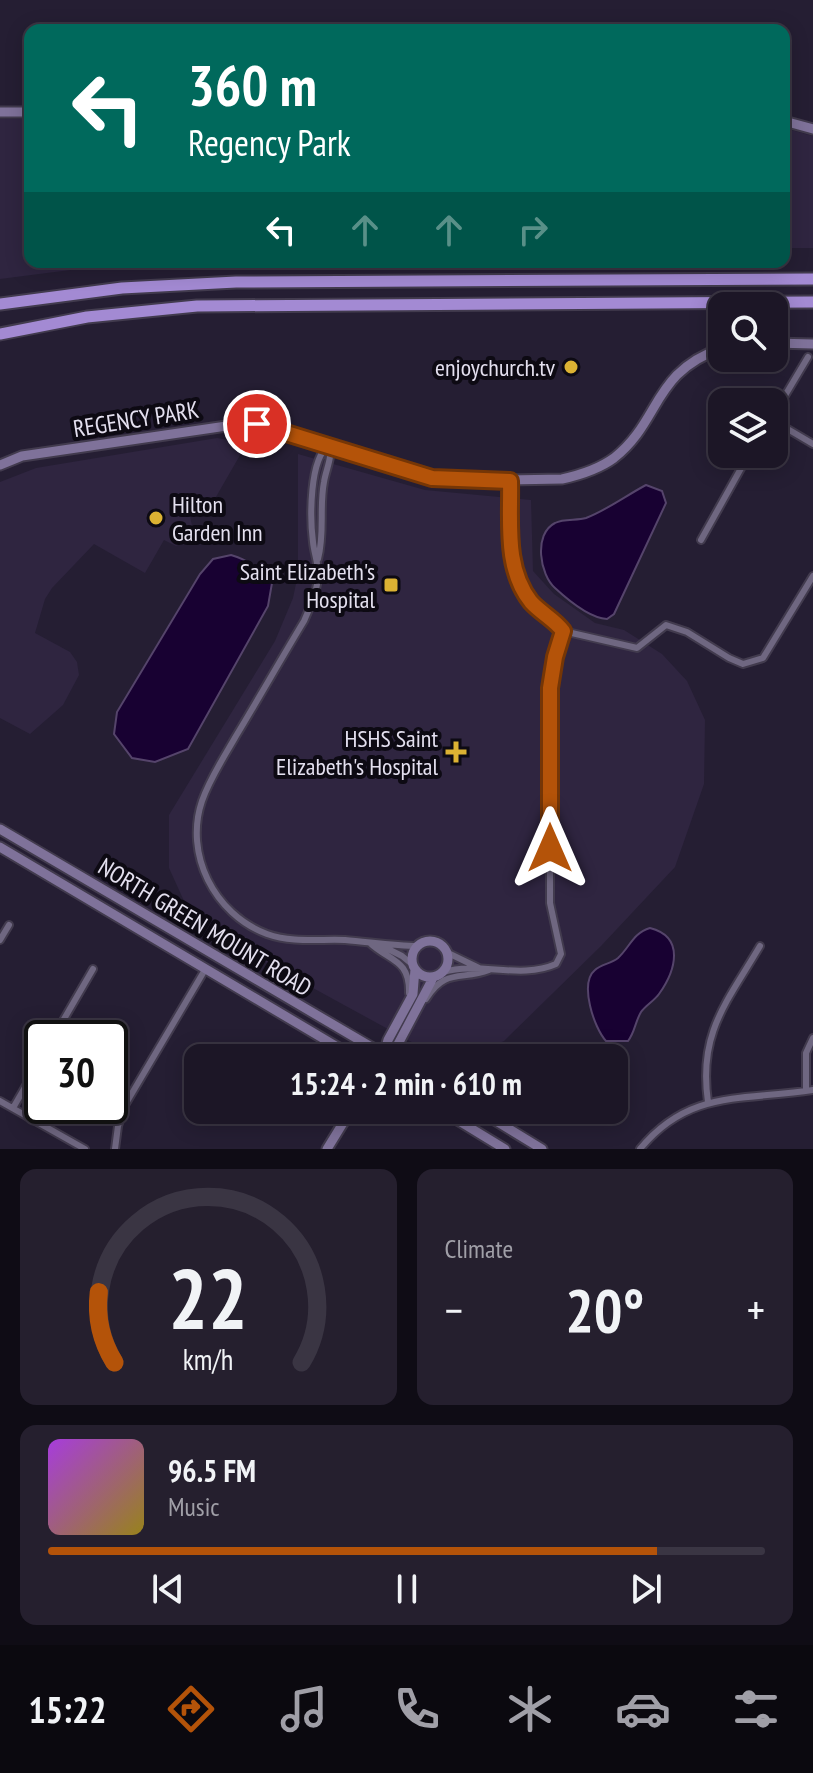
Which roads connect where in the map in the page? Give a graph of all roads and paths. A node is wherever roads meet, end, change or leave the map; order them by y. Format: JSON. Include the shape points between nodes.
{"nodes":[{"id":1,"x":0,"y":112,"type":"edge"},
{"id":2,"x":24,"y":112,"type":"edge"},
{"id":3,"x":790,"y":123,"type":"edge"},
{"id":4,"x":813,"y":129,"type":"edge"},
{"id":5,"x":813,"y":279,"type":"edge"},
{"id":6,"x":813,"y":302,"type":"edge"},
{"id":7,"x":2,"y":303,"type":"edge"},
{"id":8,"x":0,"y":334,"type":"edge"},
{"id":9,"x":788,"y":343,"type":"edge"},
{"id":10,"x":813,"y":344,"type":"edge"},
{"id":11,"x":708,"y":354,"type":"edge"},
{"id":12,"x":808,"y":357,"type":"dead end"},
{"id":13,"x":788,"y":391,"type":"edge"},
{"id":14,"x":788,"y":429,"type":"edge"},
{"id":15,"x":813,"y":444,"type":"edge"},
{"id":16,"x":329,"y":445,"type":"junction"},
{"id":17,"x":0,"y":465,"type":"edge"},
{"id":18,"x":741,"y":468,"type":"edge"},
{"id":19,"x":510,"y":481,"type":"junction"},
{"id":20,"x":701,"y":540,"type":"dead end"},
{"id":21,"x":813,"y":576,"type":"edge"},
{"id":22,"x":563,"y":631,"type":"junction"},
{"id":23,"x":0,"y":829,"type":"edge"},
{"id":24,"x":0,"y":847,"type":"edge"},
{"id":25,"x":9,"y":925,"type":"dead end"},
{"id":26,"x":0,"y":940,"type":"edge"},
{"id":27,"x":374,"y":944,"type":"junction"},
{"id":28,"x":418,"y":946,"type":"junction"},
{"id":29,"x":760,"y":946,"type":"dead end"},
{"id":30,"x":448,"y":953,"type":"junction"},
{"id":31,"x":414,"y":967,"type":"junction"},
{"id":32,"x":206,"y":968,"type":"junction"},
{"id":33,"x":479,"y":968,"type":"junction"},
{"id":34,"x":93,"y":969,"type":"dead end"},
{"id":35,"x":491,"y":969,"type":"junction"},
{"id":36,"x":443,"y":972,"type":"junction"},
{"id":37,"x":433,"y":978,"type":"junction"},
{"id":38,"x":414,"y":1006,"type":"junction"},
{"id":39,"x":63,"y":1020,"type":"edge"},
{"id":40,"x":813,"y":1038,"type":"edge"},
{"id":41,"x":333,"y":1044,"type":"edge"},
{"id":42,"x":364,"y":1044,"type":"edge"},
{"id":43,"x":388,"y":1044,"type":"edge"},
{"id":44,"x":24,"y":1089,"type":"edge"},
{"id":45,"x":810,"y":1090,"type":"edge"},
{"id":46,"x":0,"y":1101,"type":"edge"},
{"id":47,"x":708,"y":1102,"type":"junction"},
{"id":48,"x":13,"y":1108,"type":"junction"},
{"id":49,"x":342,"y":1124,"type":"edge"},
{"id":50,"x":464,"y":1124,"type":"edge"},
{"id":51,"x":501,"y":1124,"type":"edge"},
{"id":52,"x":85,"y":1149,"type":"edge"},
{"id":53,"x":115,"y":1149,"type":"edge"},
{"id":54,"x":327,"y":1149,"type":"edge"},
{"id":55,"x":505,"y":1149,"type":"edge"},
{"id":56,"x":542,"y":1149,"type":"edge"},
{"id":57,"x":640,"y":1149,"type":"edge"}],
"edges":[{"from":1,"to":2,"type":"street"},
{"from":3,"to":4,"type":"street"},
{"from":5,"to":7,"type":"highway","via":[[236,282],[122,288]]},
{"from":6,"to":8,"type":"highway","via":[[211,306],[87,317]]},
{"from":9,"to":10,"type":"street"},
{"from":11,"to":19,"type":"street","name":"REGENCY PARK","via":[[674,377],[614,457],[578,476]]},
{"from":12,"to":13,"type":"street"},
{"from":14,"to":15,"type":"street"},
{"from":16,"to":17,"type":"street","name":"REGENCY PARK","via":[[265,425],[232,424],[22,456]]},
{"from":16,"to":19,"type":"street","name":"REGENCY PARK","via":[[432,478]]},
{"from":16,"to":27,"type":"street","via":[[321,453],[313,491],[318,581],[311,607],[207,789],[197,842],[217,896],[239,919],[286,939]]},
{"from":18,"to":20,"type":"street"},
{"from":19,"to":22,"type":"street","via":[[511,554],[518,578],[530,600]]},
{"from":21,"to":22,"type":"street","via":[[763,658],[754,662],[743,664],[666,625],[637,648]]},
{"from":22,"to":35,"type":"street","via":[[550,700],[550,903],[560,958],[543,968]]},
{"from":23,"to":42,"type":"street","name":"NORTH GREEN MOUNT ROAD"},
{"from":24,"to":32,"type":"street","name":"NORTH GREEN MOUNT ROAD"},
{"from":25,"to":26,"type":"street"},
{"from":27,"to":28,"type":"street"},
{"from":27,"to":31,"type":"street"},
{"from":27,"to":38,"type":"street","via":[[403,967]]},
{"from":28,"to":30,"type":"street","via":[[433,941]]},
{"from":28,"to":31,"type":"street"},
{"from":29,"to":47,"type":"street","via":[[715,1022],[706,1051]]},
{"from":30,"to":33,"type":"street"},
{"from":30,"to":36,"type":"street"},
{"from":31,"to":37,"type":"street"},
{"from":31,"to":38,"type":"street"},
{"from":32,"to":41,"type":"street","name":"NORTH GREEN MOUNT ROAD"},
{"from":32,"to":53,"type":"street","via":[[125,1105]]},
{"from":33,"to":35,"type":"street"},
{"from":33,"to":36,"type":"street"},
{"from":34,"to":39,"type":"street"},
{"from":35,"to":38,"type":"street","via":[[442,981]]},
{"from":36,"to":37,"type":"street"},
{"from":37,"to":38,"type":"street"},
{"from":38,"to":43,"type":"street"},
{"from":40,"to":45,"type":"street","via":[[804,1072]]},
{"from":44,"to":48,"type":"street"},
{"from":45,"to":47,"type":"street"},
{"from":46,"to":48,"type":"street"},
{"from":47,"to":57,"type":"street","via":[[680,1112]]},
{"from":48,"to":52,"type":"street"},
{"from":49,"to":54,"type":"street"},
{"from":50,"to":55,"type":"street"},
{"from":51,"to":56,"type":"street"}]}
